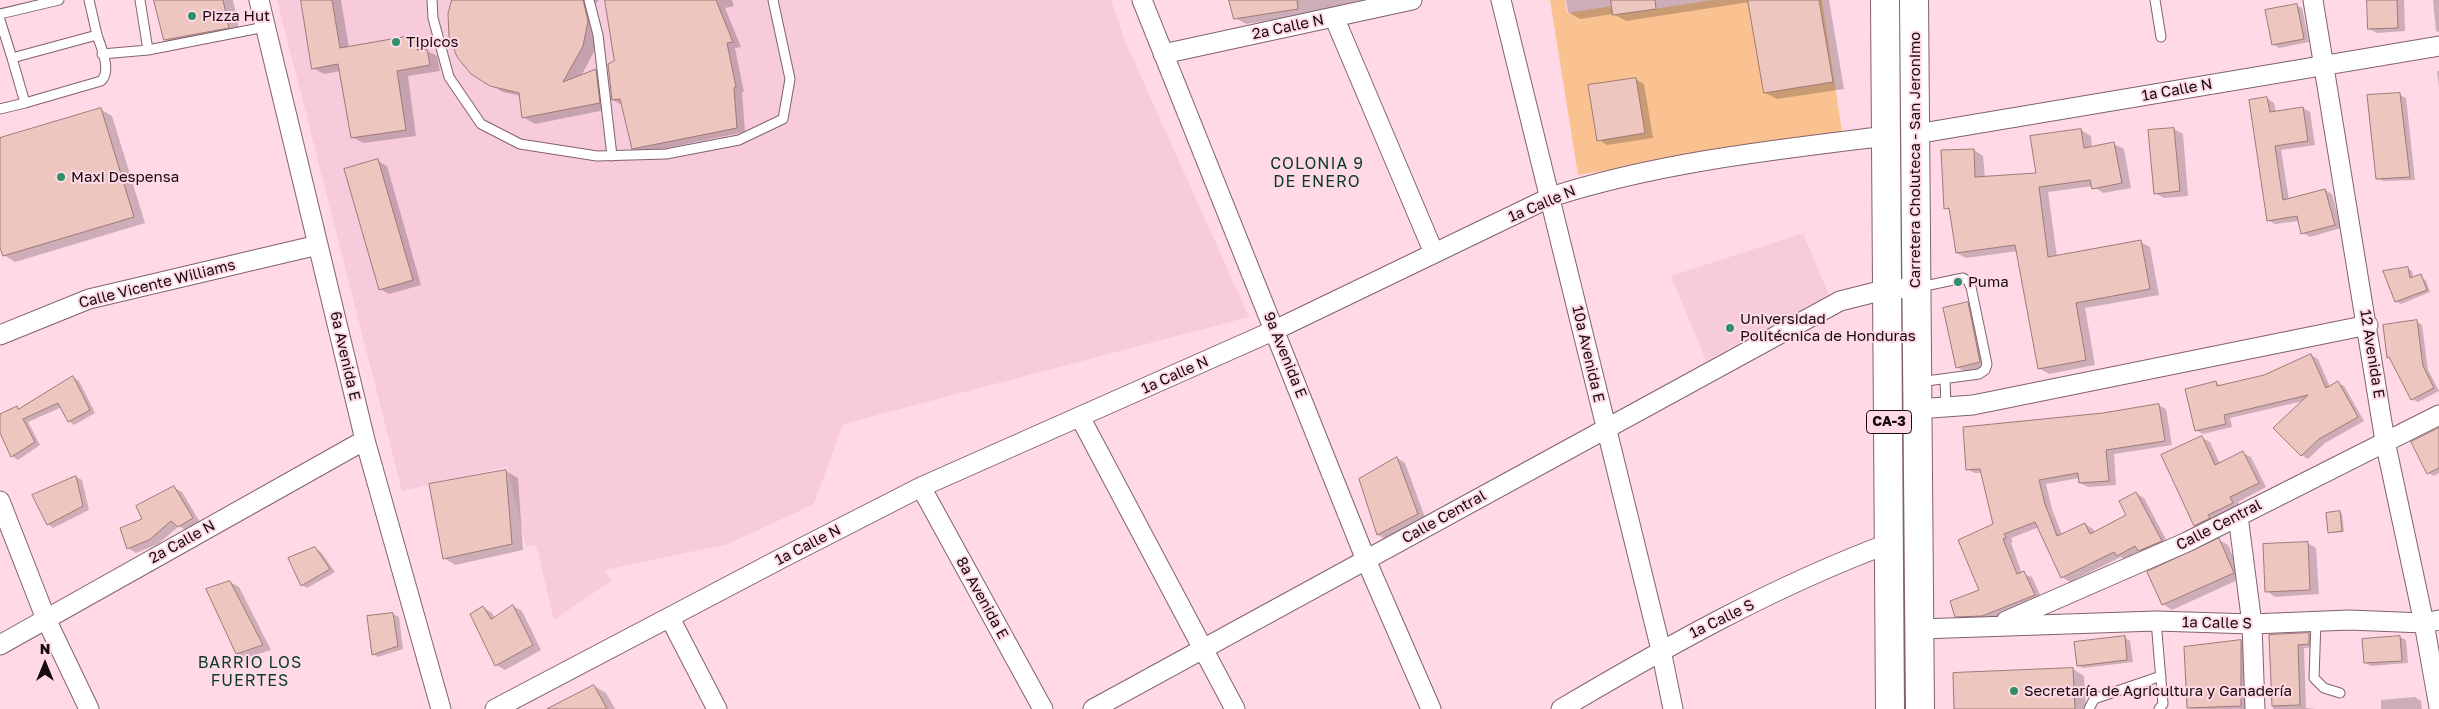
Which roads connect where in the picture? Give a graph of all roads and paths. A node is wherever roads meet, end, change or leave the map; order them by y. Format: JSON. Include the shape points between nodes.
{"nodes":[{"id":1,"x":59,"y":0,"type":"edge"},
{"id":2,"x":89,"y":0,"type":"edge"},
{"id":3,"x":140,"y":0,"type":"edge"},
{"id":4,"x":259,"y":0,"type":"edge"},
{"id":5,"x":432,"y":0,"type":"edge"},
{"id":6,"x":590,"y":0,"type":"edge"},
{"id":7,"x":773,"y":0,"type":"edge"},
{"id":8,"x":1142,"y":0,"type":"edge"},
{"id":9,"x":1412,"y":0,"type":"edge"},
{"id":10,"x":1501,"y":0,"type":"edge"},
{"id":11,"x":1884,"y":0,"type":"edge"},
{"id":12,"x":1914,"y":0,"type":"edge"},
{"id":13,"x":2154,"y":0,"type":"edge"},
{"id":14,"x":2313,"y":0,"type":"edge"},
{"id":15,"x":0,"y":14,"type":"edge"},
{"id":16,"x":1334,"y":17,"type":"junction"},
{"id":17,"x":0,"y":20,"type":"edge"},
{"id":18,"x":265,"y":27,"type":"junction"},
{"id":19,"x":97,"y":34,"type":"junction"},
{"id":20,"x":2161,"y":37,"type":"dead end"},
{"id":21,"x":2439,"y":46,"type":"edge"},
{"id":22,"x":148,"y":50,"type":"junction"},
{"id":23,"x":102,"y":54,"type":"junction"},
{"id":24,"x":1163,"y":54,"type":"junction"},
{"id":25,"x":12,"y":58,"type":"junction"},
{"id":26,"x":2322,"y":65,"type":"junction"},
{"id":27,"x":25,"y":103,"type":"junction"},
{"id":28,"x":0,"y":109,"type":"edge"},
{"id":29,"x":1916,"y":134,"type":"junction"},
{"id":30,"x":1887,"y":136,"type":"junction"},
{"id":31,"x":612,"y":156,"type":"junction"},
{"id":32,"x":1551,"y":197,"type":"junction"},
{"id":33,"x":318,"y":246,"type":"junction"},
{"id":34,"x":1434,"y":254,"type":"junction"},
{"id":35,"x":1915,"y":288,"type":"junction"},
{"id":36,"x":1888,"y":289,"type":"junction"},
{"id":37,"x":2368,"y":325,"type":"junction"},
{"id":38,"x":1275,"y":330,"type":"junction"},
{"id":39,"x":0,"y":335,"type":"edge"},
{"id":40,"x":1945,"y":379,"type":"junction"},
{"id":41,"x":1916,"y":382,"type":"junction"},
{"id":42,"x":1946,"y":407,"type":"junction"},
{"id":43,"x":1917,"y":409,"type":"junction"},
{"id":44,"x":2439,"y":415,"type":"edge"},
{"id":45,"x":1080,"y":417,"type":"junction"},
{"id":46,"x":1605,"y":429,"type":"junction"},
{"id":47,"x":365,"y":440,"type":"junction"},
{"id":48,"x":2385,"y":441,"type":"junction"},
{"id":49,"x":921,"y":488,"type":"junction"},
{"id":50,"x":0,"y":501,"type":"edge"},
{"id":51,"x":2238,"y":516,"type":"junction"},
{"id":52,"x":1890,"y":543,"type":"junction"},
{"id":53,"x":1366,"y":560,"type":"junction"},
{"id":54,"x":670,"y":618,"type":"junction"},
{"id":55,"x":46,"y":619,"type":"junction"},
{"id":56,"x":2156,"y":621,"type":"junction"},
{"id":57,"x":2316,"y":621,"type":"junction"},
{"id":58,"x":2432,"y":622,"type":"edge"},
{"id":59,"x":2252,"y":624,"type":"junction"},
{"id":60,"x":1996,"y":626,"type":"junction"},
{"id":61,"x":1920,"y":629,"type":"junction"},
{"id":62,"x":0,"y":645,"type":"edge"},
{"id":63,"x":1201,"y":648,"type":"junction"},
{"id":64,"x":1661,"y":650,"type":"junction"},
{"id":65,"x":2161,"y":676,"type":"junction"},
{"id":66,"x":2340,"y":693,"type":"dead end"},
{"id":67,"x":2439,"y":707,"type":"edge"},
{"id":68,"x":89,"y":709,"type":"edge"},
{"id":69,"x":441,"y":709,"type":"edge"},
{"id":70,"x":495,"y":709,"type":"edge"},
{"id":71,"x":717,"y":709,"type":"edge"},
{"id":72,"x":1043,"y":709,"type":"edge"},
{"id":73,"x":1093,"y":709,"type":"edge"},
{"id":74,"x":1235,"y":709,"type":"edge"},
{"id":75,"x":1431,"y":709,"type":"edge"},
{"id":76,"x":1561,"y":709,"type":"edge"},
{"id":77,"x":1673,"y":709,"type":"edge"},
{"id":78,"x":1890,"y":709,"type":"edge"},
{"id":79,"x":1920,"y":709,"type":"edge"},
{"id":80,"x":2090,"y":709,"type":"edge"},
{"id":81,"x":2159,"y":709,"type":"edge"},
{"id":82,"x":2255,"y":709,"type":"edge"}],
"edges":[{"from":1,"to":15,"type":"lane"},
{"from":2,"to":19,"type":"lane"},
{"from":3,"to":22,"type":"lane"},
{"from":4,"to":18,"type":"street","name":"6a Avenida E"},
{"from":5,"to":31,"type":"lane","via":[[433,18],[450,78],[481,124],[520,144]]},
{"from":6,"to":31,"type":"lane","via":[[598,34]]},
{"from":7,"to":31,"type":"lane","via":[[790,79],[783,119],[739,140],[666,154]]},
{"from":8,"to":24,"type":"street","name":"9a Avenida E"},
{"from":9,"to":16,"type":"street","name":"2a Calle N"},
{"from":10,"to":32,"type":"street","name":"10a Avenida E"},
{"from":11,"to":30,"type":"highway","name":"Carretera Choluteca - San Jeronimo","number":"CA-3"},
{"from":12,"to":29,"type":"highway","name":"Carretera Choluteca - San Jeronimo","number":"CA-3"},
{"from":13,"to":20,"type":"lane"},
{"from":14,"to":26,"type":"street","name":"12 Avenida E"},
{"from":16,"to":24,"type":"street","name":"2a Calle N"},
{"from":16,"to":34,"type":"street"},
{"from":17,"to":25,"type":"lane"},
{"from":18,"to":22,"type":"lane"},
{"from":18,"to":33,"type":"street","name":"6a Avenida E"},
{"from":19,"to":23,"type":"lane"},
{"from":19,"to":25,"type":"lane"},
{"from":21,"to":26,"type":"street","name":"1a Calle N"},
{"from":22,"to":23,"type":"lane"},
{"from":23,"to":27,"type":"lane","via":[[107,70],[101,81]]},
{"from":24,"to":38,"type":"street","name":"9a Avenida E"},
{"from":25,"to":27,"type":"lane"},
{"from":26,"to":29,"type":"street","name":"1a Calle N"},
{"from":26,"to":37,"type":"street","name":"12 Avenida E"},
{"from":27,"to":28,"type":"lane"},
{"from":29,"to":35,"type":"highway","name":"Carretera Choluteca - San Jeronimo","number":"CA-3"},
{"from":30,"to":32,"type":"street","name":"1a Calle N","via":[[1740,154],[1598,182]]},
{"from":30,"to":36,"type":"highway","name":"Carretera Choluteca - San Jeronimo","number":"CA-3"},
{"from":32,"to":34,"type":"street","name":"1a Calle N"},
{"from":32,"to":46,"type":"street","name":"10a Avenida E"},
{"from":33,"to":39,"type":"street","name":"Calle Vicente Williams","via":[[88,299]]},
{"from":33,"to":47,"type":"street","name":"6a Avenida E"},
{"from":34,"to":38,"type":"street","name":"1a Calle N"},
{"from":35,"to":36,"type":"street","name":"Calle Central"},
{"from":35,"to":40,"type":"lane","via":[[1962,278],[1971,287],[1988,364],[1979,374]]},
{"from":35,"to":41,"type":"highway","name":"Carretera Choluteca - San Jeronimo","number":"CA-3"},
{"from":36,"to":46,"type":"street","name":"Calle Central","via":[[1840,301]]},
{"from":36,"to":52,"type":"highway","name":"Carretera Choluteca - San Jeronimo","number":"CA-3"},
{"from":37,"to":42,"type":"street","via":[[1973,405]]},
{"from":37,"to":48,"type":"street","name":"12 Avenida E"},
{"from":38,"to":45,"type":"street","name":"1a Calle N"},
{"from":38,"to":53,"type":"street","name":"9a Avenida E"},
{"from":40,"to":41,"type":"lane"},
{"from":40,"to":42,"type":"lane"},
{"from":41,"to":43,"type":"highway","name":"Carretera Choluteca - San Jeronimo","number":"CA-3"},
{"from":42,"to":43,"type":"street"},
{"from":43,"to":61,"type":"highway","name":"Carretera Choluteca - San Jeronimo","number":"CA-3"},
{"from":44,"to":48,"type":"street","name":"Calle Central"},
{"from":45,"to":49,"type":"street","name":"1a Calle N"},
{"from":45,"to":63,"type":"street"},
{"from":46,"to":53,"type":"street","name":"Calle Central"},
{"from":46,"to":64,"type":"street","name":"10a Avenida E"},
{"from":47,"to":55,"type":"street","name":"2a Calle N"},
{"from":47,"to":69,"type":"street","name":"6a Avenida E"},
{"from":48,"to":51,"type":"street","name":"Calle Central"},
{"from":48,"to":58,"type":"street","name":"12 Avenida E"},
{"from":49,"to":54,"type":"street","name":"1a Calle N","via":[[784,556]]},
{"from":49,"to":72,"type":"street","name":"8a Avenida E"},
{"from":50,"to":55,"type":"street"},
{"from":51,"to":59,"type":"street"},
{"from":51,"to":60,"type":"street","name":"Calle Central","via":[[2187,542]]},
{"from":52,"to":64,"type":"street","name":"1a Calle S","via":[[1835,564]]},
{"from":52,"to":78,"type":"highway","name":"Carretera Choluteca - San Jeronimo","number":"CA-3"},
{"from":53,"to":63,"type":"street","name":"Calle Central"},
{"from":53,"to":75,"type":"street","name":"9a Avenida E"},
{"from":54,"to":70,"type":"street","name":"1a Calle N"},
{"from":54,"to":71,"type":"street"},
{"from":55,"to":62,"type":"street","name":"2a Calle N"},
{"from":55,"to":68,"type":"street"},
{"from":56,"to":59,"type":"street","name":"1a Calle S"},
{"from":56,"to":60,"type":"street","name":"1a Calle S"},
{"from":56,"to":65,"type":"lane"},
{"from":57,"to":58,"type":"street","name":"1a Calle S"},
{"from":57,"to":59,"type":"street","name":"1a Calle S"},
{"from":57,"to":66,"type":"lane","via":[[2314,678],[2324,688]]},
{"from":58,"to":67,"type":"street","name":"12 Avenida E"},
{"from":59,"to":82,"type":"street"},
{"from":60,"to":61,"type":"street","name":"1a Calle S"},
{"from":61,"to":79,"type":"highway","name":"Carretera Choluteca - San Jeronimo","number":"CA-3"},
{"from":63,"to":73,"type":"street","name":"Calle Central"},
{"from":63,"to":74,"type":"street"},
{"from":64,"to":76,"type":"street","name":"1a Calle S"},
{"from":64,"to":77,"type":"street","name":"10a Avenida E"},
{"from":65,"to":80,"type":"lane","via":[[2094,699]]},
{"from":65,"to":81,"type":"lane","via":[[2163,704]]}]}
